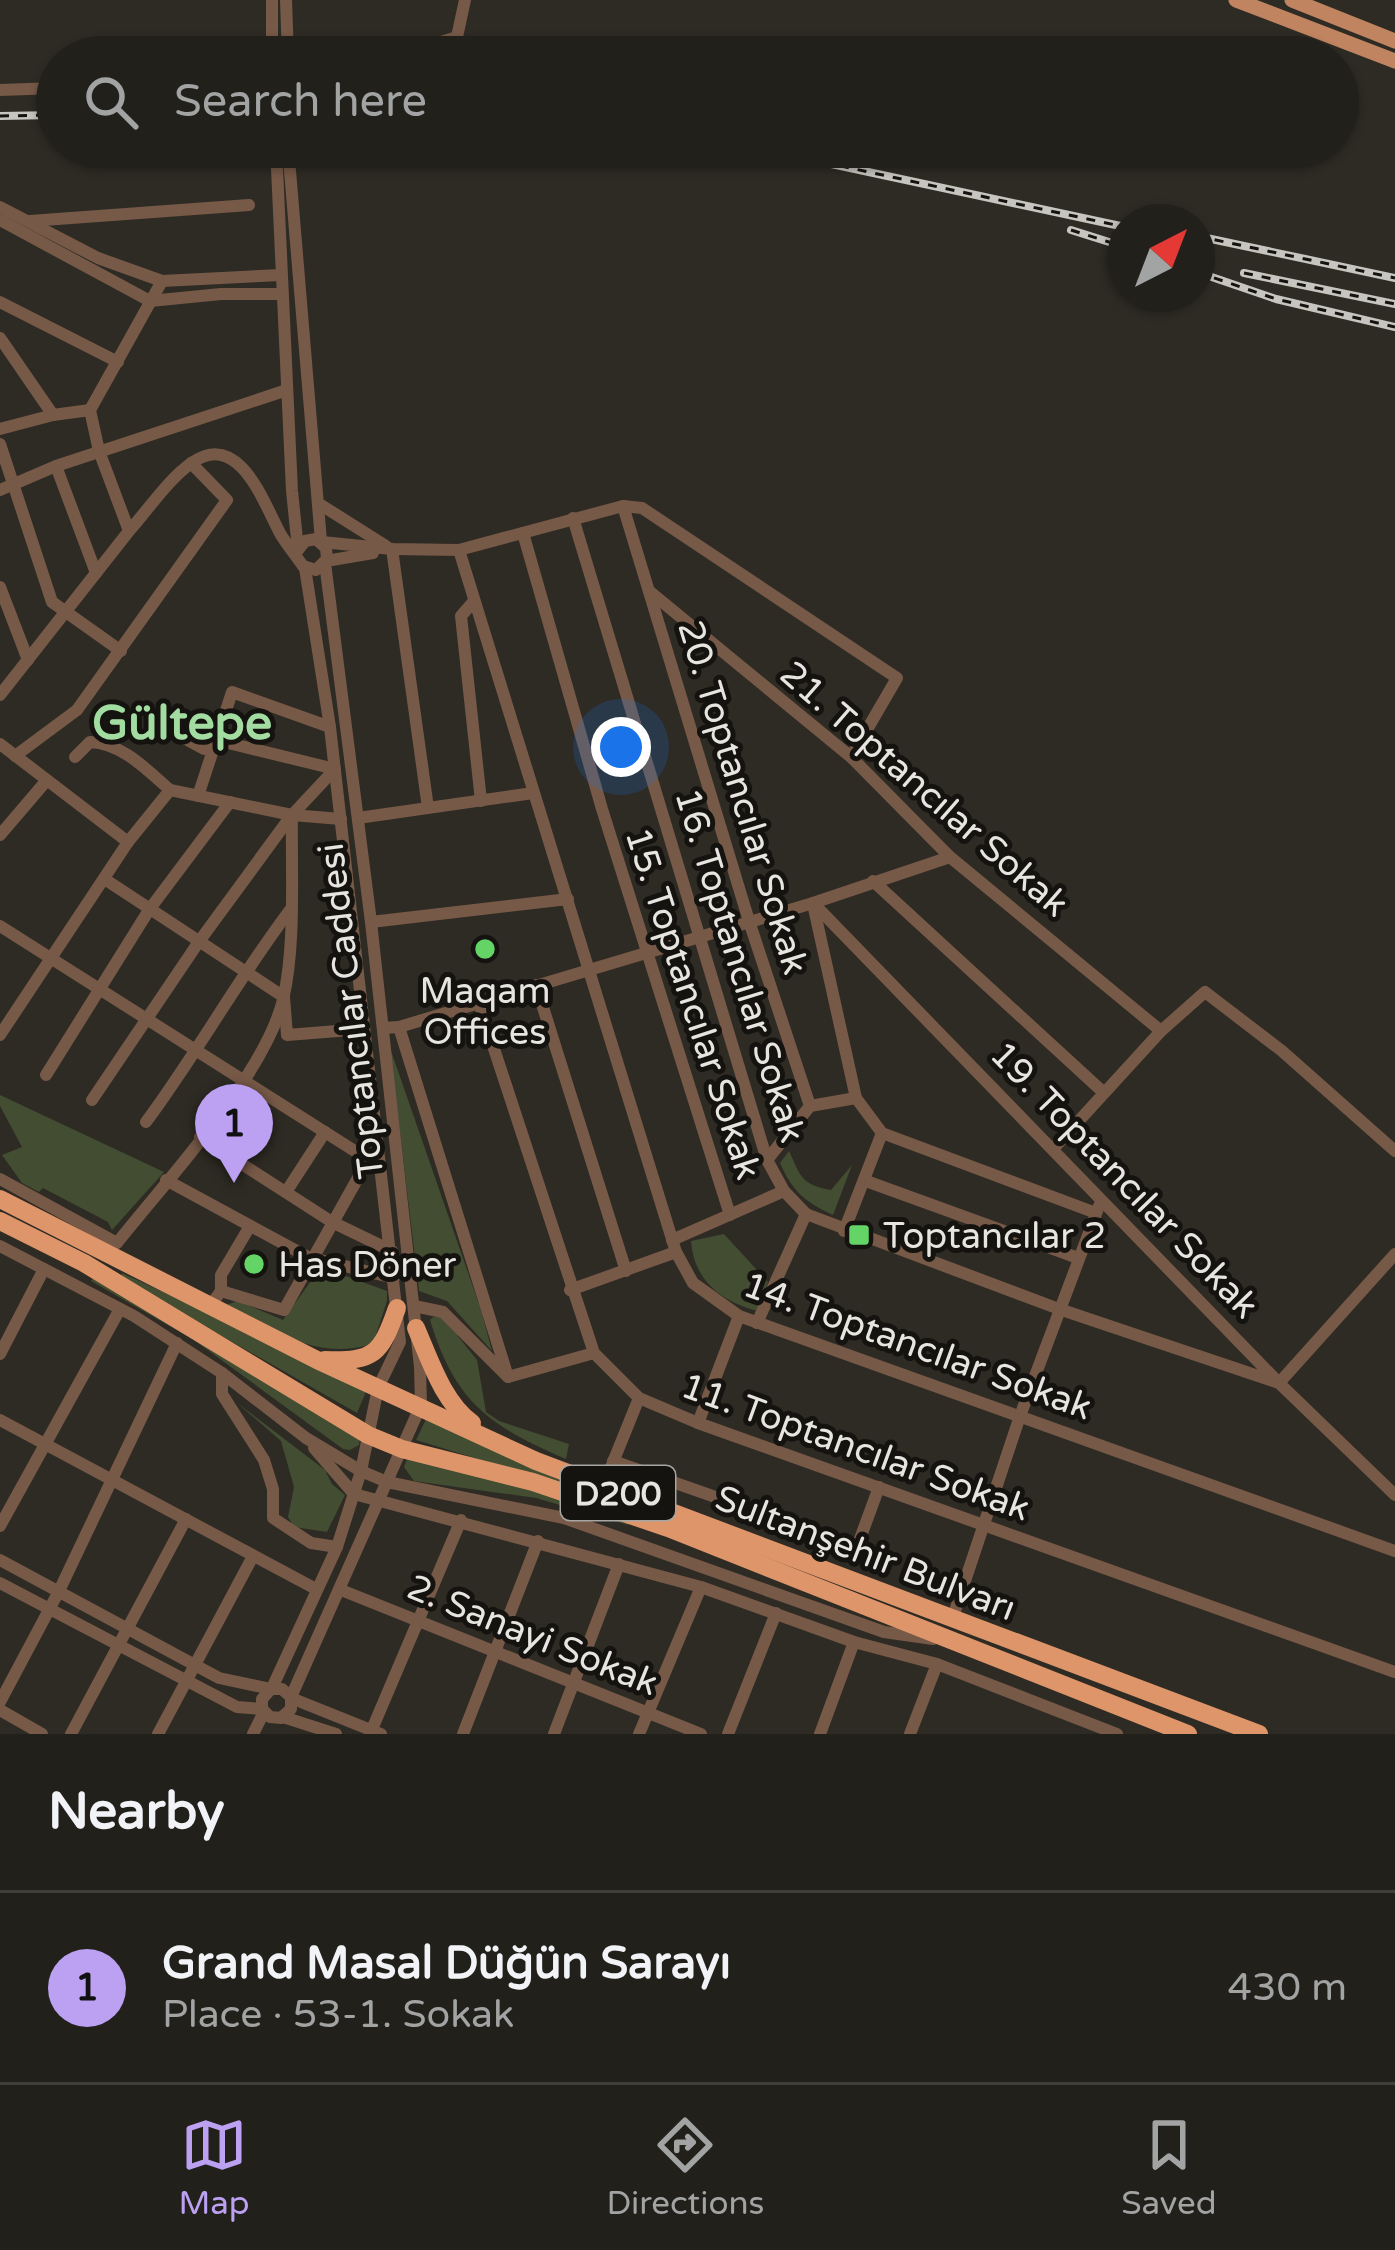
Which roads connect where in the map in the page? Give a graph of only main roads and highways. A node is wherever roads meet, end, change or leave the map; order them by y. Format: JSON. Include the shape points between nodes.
{"nodes":[{"id":1,"x":1236,"y":0,"type":"edge"},
{"id":2,"x":1292,"y":0,"type":"edge"},
{"id":3,"x":1330,"y":36,"type":"edge"},
{"id":4,"x":1395,"y":41,"type":"edge"},
{"id":5,"x":1359,"y":47,"type":"edge"},
{"id":6,"x":1395,"y":61,"type":"edge"},
{"id":7,"x":0,"y":1199,"type":"edge"},
{"id":8,"x":0,"y":1221,"type":"edge"},
{"id":9,"x":405,"y":1307,"type":"road end"},
{"id":10,"x":416,"y":1328,"type":"road end"},
{"id":11,"x":317,"y":1360,"type":"junction"},
{"id":12,"x":500,"y":1444,"type":"junction"},
{"id":13,"x":1188,"y":1734,"type":"edge"},
{"id":14,"x":1259,"y":1734,"type":"edge"}],
"edges":[{"from":1,"to":3,"type":"main road"},
{"from":2,"to":4,"type":"main road"},
{"from":5,"to":6,"type":"main road"},
{"from":7,"to":11,"type":"highway","name":"Sultanşehir Bulvarı","number":"D200","via":[[215,1299]]},
{"from":8,"to":13,"type":"highway","name":"Sultanşehir Bulvarı","number":"D200","via":[[368,1435],[668,1528]]},
{"from":9,"to":11,"type":"highway","via":[[375,1353]]},
{"from":10,"to":12,"type":"highway","via":[[463,1416]]},
{"from":11,"to":12,"type":"highway","name":"Sultanşehir Bulvarı","number":"D200"},
{"from":12,"to":14,"type":"highway","name":"Sultanşehir Bulvarı","number":"D200"}]}
